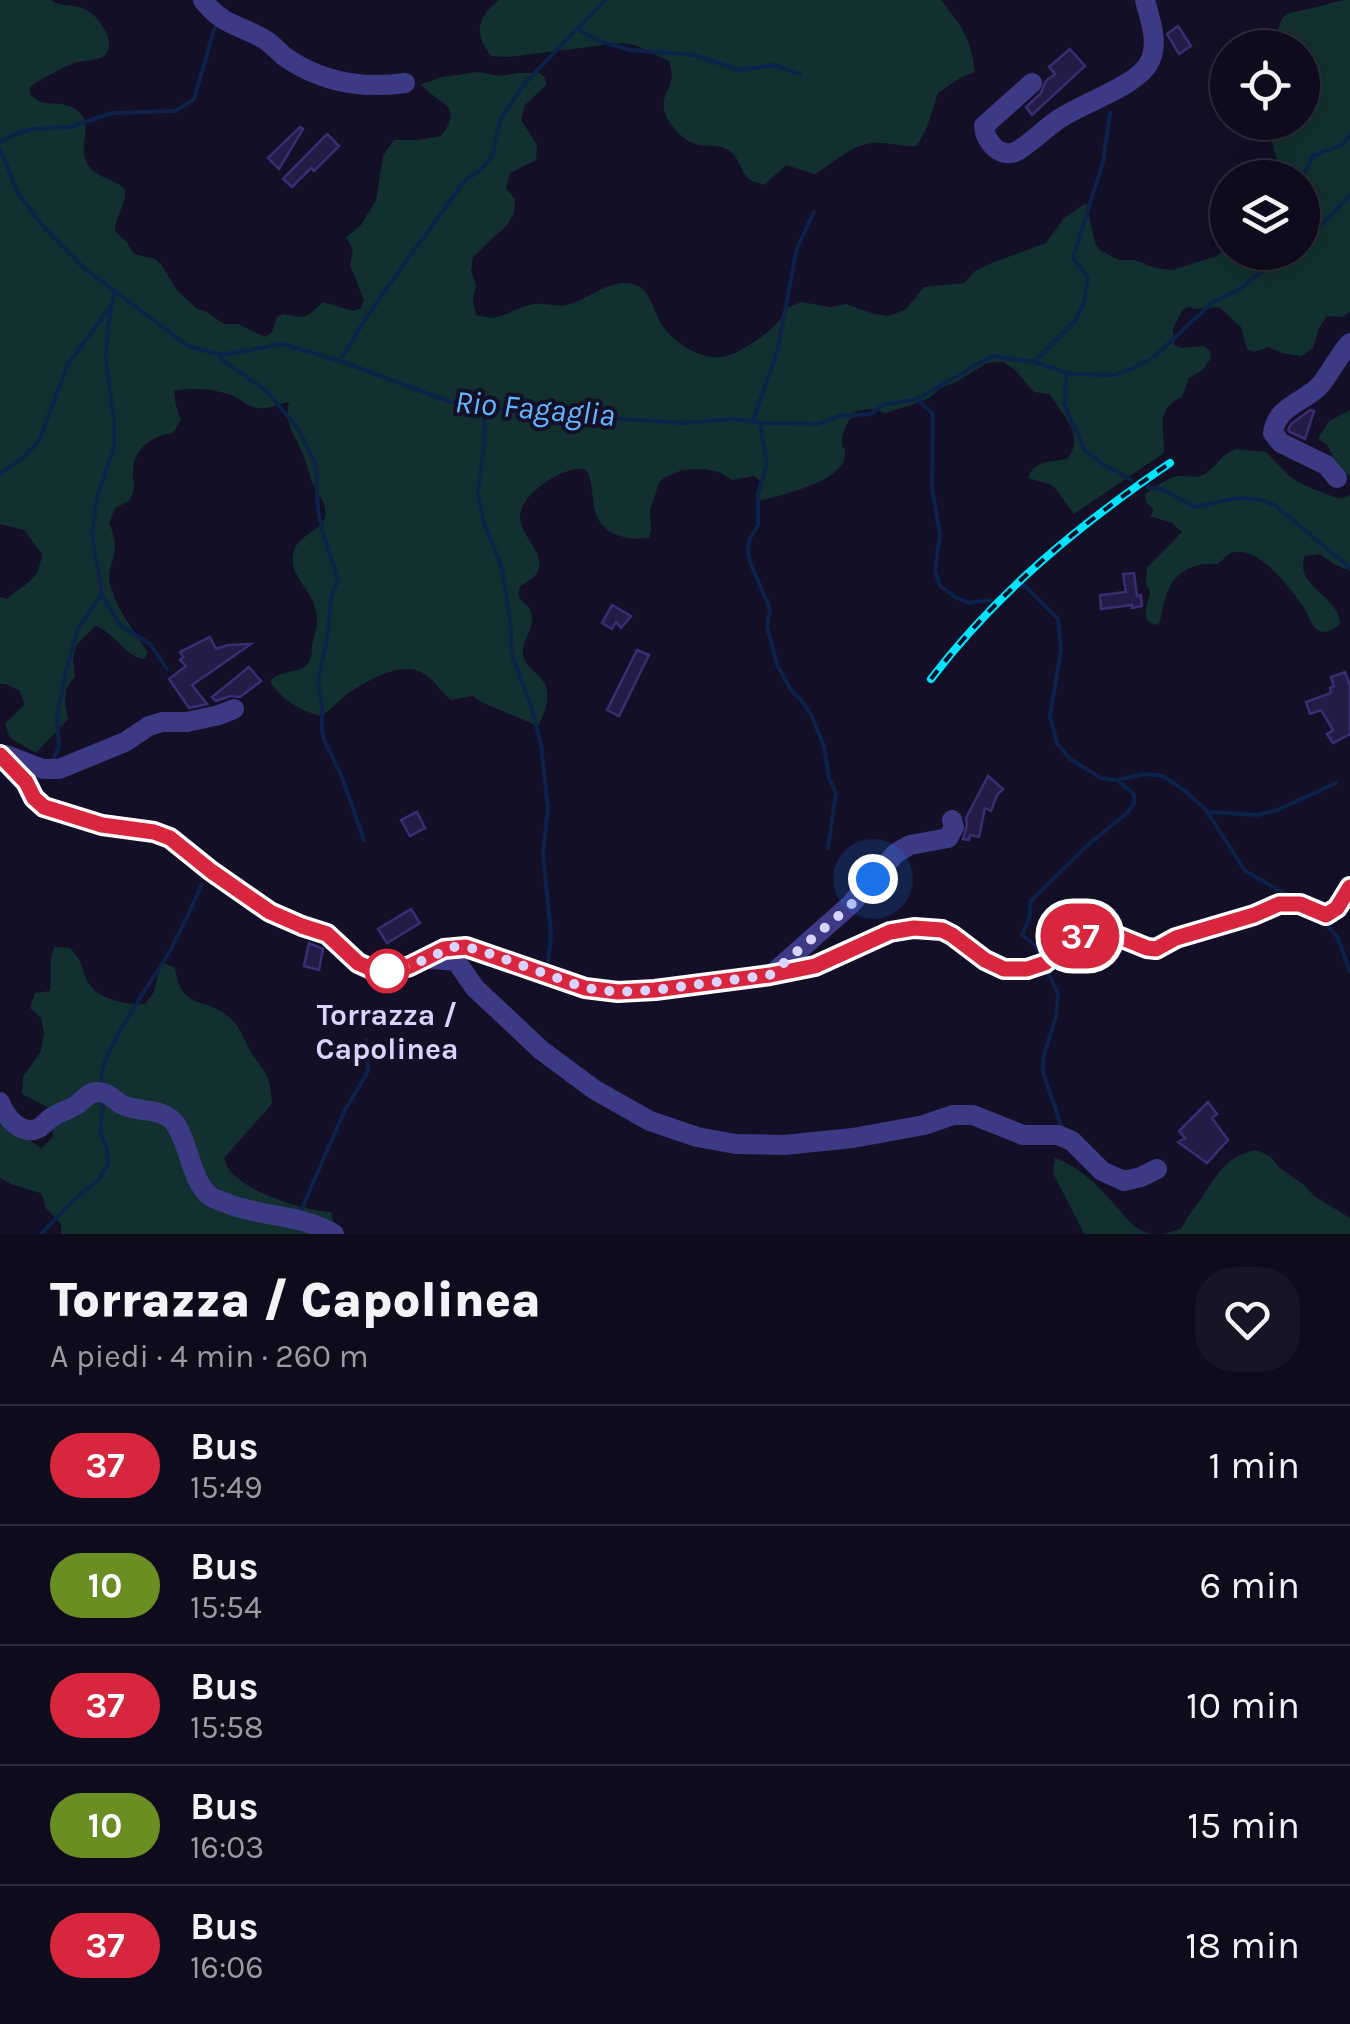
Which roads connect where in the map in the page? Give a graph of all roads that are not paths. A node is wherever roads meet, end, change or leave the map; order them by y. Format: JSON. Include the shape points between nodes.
{"nodes":[{"id":1,"x":203,"y":0,"type":"edge"},
{"id":2,"x":1144,"y":0,"type":"edge"},
{"id":3,"x":405,"y":83,"type":"dead end"},
{"id":4,"x":1032,"y":83,"type":"dead end"},
{"id":5,"x":1350,"y":343,"type":"edge"},
{"id":6,"x":1337,"y":478,"type":"dead end"},
{"id":7,"x":234,"y":709,"type":"dead end"},
{"id":8,"x":0,"y":753,"type":"edge"},
{"id":9,"x":952,"y":820,"type":"dead end"},
{"id":10,"x":1350,"y":887,"type":"edge"},
{"id":11,"x":425,"y":960,"type":"junction"},
{"id":12,"x":770,"y":975,"type":"junction"},
{"id":13,"x":0,"y":1102,"type":"edge"},
{"id":14,"x":1158,"y":1169,"type":"dead end"},
{"id":15,"x":334,"y":1234,"type":"edge"}],
"edges":[{"from":1,"to":3,"type":"street","via":[[227,24],[315,72],[344,83]]},
{"from":2,"to":4,"type":"street","via":[[1154,50],[1146,69],[1017,152],[1000,151],[984,126]]},
{"from":5,"to":6,"type":"street","via":[[1320,385],[1274,421],[1281,443],[1326,464]]},
{"from":7,"to":8,"type":"street","via":[[149,726],[58,768]]},
{"from":8,"to":11,"type":"street","via":[[44,807],[170,838],[270,912],[327,934],[358,963],[378,972]]},
{"from":9,"to":12,"type":"street","via":[[948,838],[896,853],[850,906]]},
{"from":10,"to":12,"type":"street","via":[[1326,915],[1279,904],[1156,949],[1093,932],[1027,969],[1004,969],[942,930],[914,928],[815,966]]},
{"from":11,"to":12,"type":"street","via":[[466,947],[585,988],[618,992]]},
{"from":11,"to":14,"type":"street","via":[[456,960],[475,988],[595,1090],[650,1121],[697,1137],[784,1144],[973,1115],[1023,1136],[1072,1141],[1124,1182]]},
{"from":13,"to":15,"type":"street","via":[[14,1124],[28,1130],[96,1092],[158,1112],[176,1124],[210,1196]]}]}
